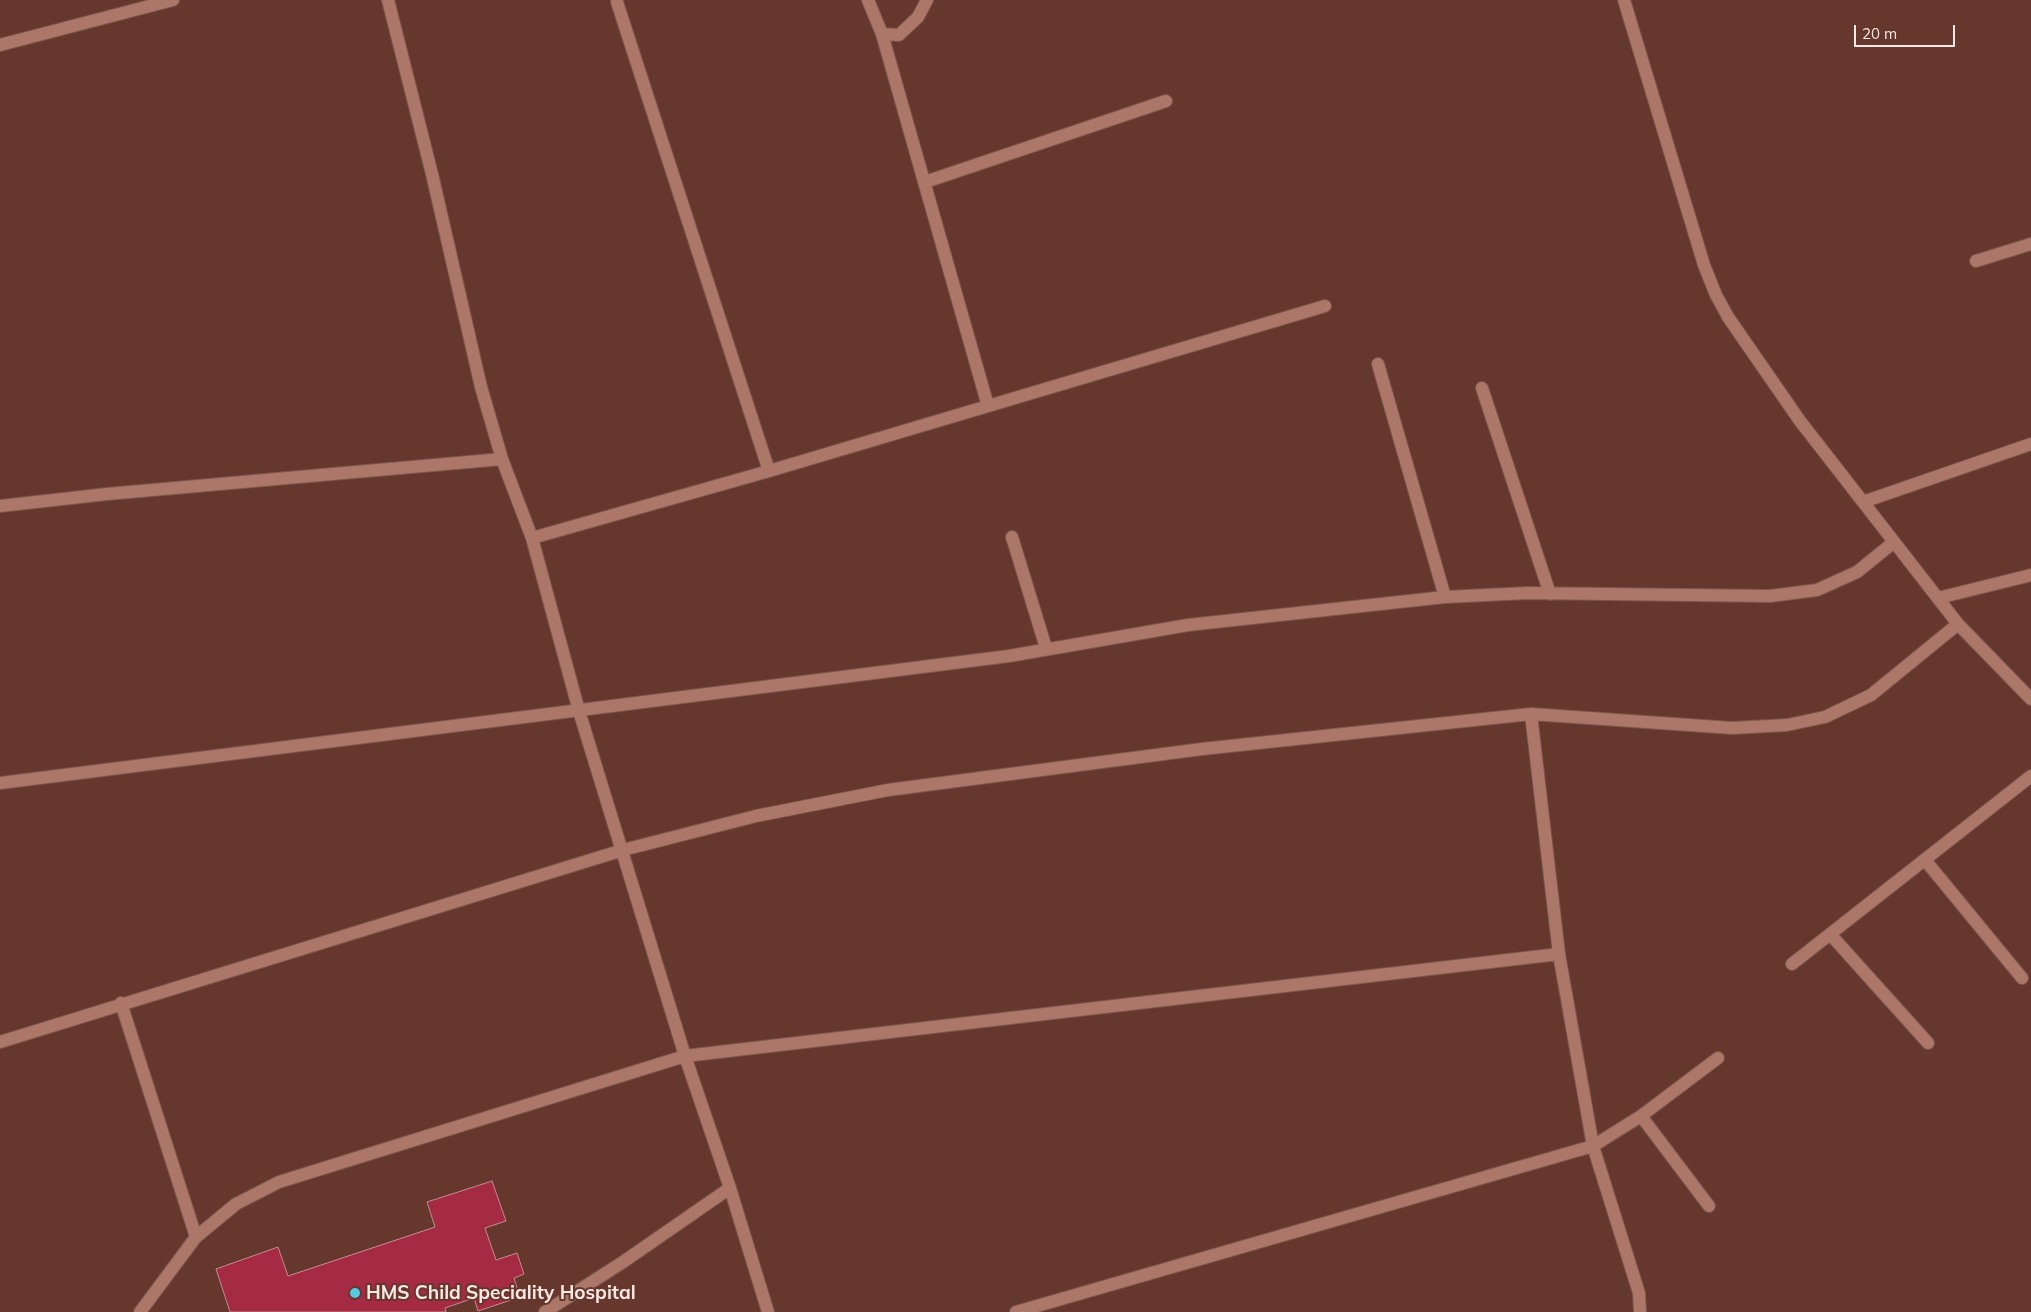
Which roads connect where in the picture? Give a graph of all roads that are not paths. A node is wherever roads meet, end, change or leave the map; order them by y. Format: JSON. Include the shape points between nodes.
{"nodes":[{"id":1,"x":174,"y":0,"type":"edge"},
{"id":2,"x":388,"y":0,"type":"edge"},
{"id":3,"x":868,"y":0,"type":"edge"},
{"id":4,"x":927,"y":0,"type":"edge"},
{"id":5,"x":1624,"y":0,"type":"edge"},
{"id":6,"x":617,"y":2,"type":"dead end"},
{"id":7,"x":882,"y":34,"type":"junction"},
{"id":8,"x":0,"y":45,"type":"edge"},
{"id":9,"x":1166,"y":101,"type":"dead end"},
{"id":10,"x":925,"y":182,"type":"junction"},
{"id":11,"x":2031,"y":244,"type":"edge"},
{"id":12,"x":1976,"y":261,"type":"dead end"},
{"id":13,"x":1325,"y":306,"type":"dead end"},
{"id":14,"x":1378,"y":364,"type":"dead end"},
{"id":15,"x":1482,"y":388,"type":"dead end"},
{"id":16,"x":988,"y":406,"type":"junction"},
{"id":17,"x":2031,"y":444,"type":"edge"},
{"id":18,"x":502,"y":459,"type":"junction"},
{"id":19,"x":769,"y":471,"type":"junction"},
{"id":20,"x":1863,"y":502,"type":"junction"},
{"id":21,"x":0,"y":506,"type":"edge"},
{"id":22,"x":1012,"y":537,"type":"dead end"},
{"id":23,"x":532,"y":538,"type":"junction"},
{"id":24,"x":1894,"y":542,"type":"junction"},
{"id":25,"x":2031,"y":575,"type":"edge"},
{"id":26,"x":1550,"y":594,"type":"junction"},
{"id":27,"x":1445,"y":597,"type":"junction"},
{"id":28,"x":1938,"y":598,"type":"junction"},
{"id":29,"x":1958,"y":624,"type":"junction"},
{"id":30,"x":1046,"y":648,"type":"junction"},
{"id":31,"x":2031,"y":699,"type":"edge"},
{"id":32,"x":579,"y":710,"type":"junction"},
{"id":33,"x":1531,"y":714,"type":"junction"},
{"id":34,"x":2031,"y":776,"type":"edge"},
{"id":35,"x":0,"y":783,"type":"edge"},
{"id":36,"x":622,"y":850,"type":"junction"},
{"id":37,"x":1925,"y":860,"type":"junction"},
{"id":38,"x":1830,"y":934,"type":"junction"},
{"id":39,"x":1559,"y":954,"type":"junction"},
{"id":40,"x":1792,"y":964,"type":"dead end"},
{"id":41,"x":2022,"y":978,"type":"dead end"},
{"id":42,"x":121,"y":1003,"type":"junction"},
{"id":43,"x":0,"y":1042,"type":"edge"},
{"id":44,"x":1928,"y":1044,"type":"dead end"},
{"id":45,"x":685,"y":1056,"type":"junction"},
{"id":46,"x":1718,"y":1058,"type":"dead end"},
{"id":47,"x":1641,"y":1116,"type":"junction"},
{"id":48,"x":1593,"y":1146,"type":"junction"},
{"id":49,"x":730,"y":1188,"type":"junction"},
{"id":50,"x":1709,"y":1206,"type":"dead end"},
{"id":51,"x":196,"y":1237,"type":"junction"},
{"id":52,"x":140,"y":1312,"type":"edge"},
{"id":53,"x":544,"y":1312,"type":"edge"},
{"id":54,"x":768,"y":1312,"type":"edge"},
{"id":55,"x":1016,"y":1312,"type":"edge"},
{"id":56,"x":1640,"y":1312,"type":"edge"}],
"edges":[{"from":1,"to":8,"type":"street"},
{"from":2,"to":18,"type":"street","via":[[481,387]]},
{"from":3,"to":7,"type":"street"},
{"from":4,"to":7,"type":"street","via":[[918,18],[899,35]]},
{"from":5,"to":20,"type":"street","via":[[1704,265],[1716,295],[1800,421]]},
{"from":6,"to":19,"type":"street"},
{"from":7,"to":10,"type":"street"},
{"from":9,"to":10,"type":"street"},
{"from":10,"to":16,"type":"street"},
{"from":11,"to":12,"type":"street"},
{"from":13,"to":16,"type":"street"},
{"from":14,"to":27,"type":"street"},
{"from":15,"to":26,"type":"street"},
{"from":16,"to":19,"type":"street"},
{"from":17,"to":20,"type":"street"},
{"from":18,"to":21,"type":"street"},
{"from":18,"to":23,"type":"street"},
{"from":19,"to":23,"type":"street"},
{"from":20,"to":24,"type":"street"},
{"from":22,"to":30,"type":"street"},
{"from":23,"to":32,"type":"street"},
{"from":24,"to":26,"type":"street","via":[[1857,572],[1817,590],[1770,596]]},
{"from":24,"to":28,"type":"street"},
{"from":25,"to":28,"type":"street"},
{"from":26,"to":27,"type":"street"},
{"from":27,"to":30,"type":"street","via":[[1188,625]]},
{"from":28,"to":29,"type":"street"},
{"from":29,"to":31,"type":"street"},
{"from":29,"to":33,"type":"street","via":[[1870,695],[1825,717],[1787,725],[1732,728]]},
{"from":30,"to":32,"type":"street","via":[[1009,656]]},
{"from":32,"to":35,"type":"street"},
{"from":32,"to":36,"type":"street"},
{"from":33,"to":36,"type":"street","via":[[1202,749],[888,790],[756,816]]},
{"from":33,"to":39,"type":"street"},
{"from":34,"to":37,"type":"street"},
{"from":36,"to":42,"type":"street"},
{"from":36,"to":45,"type":"street"},
{"from":37,"to":38,"type":"street"},
{"from":37,"to":41,"type":"street"},
{"from":38,"to":40,"type":"street"},
{"from":38,"to":44,"type":"street"},
{"from":39,"to":45,"type":"street"},
{"from":39,"to":48,"type":"street"},
{"from":42,"to":43,"type":"street"},
{"from":42,"to":51,"type":"street"},
{"from":45,"to":49,"type":"street"},
{"from":45,"to":51,"type":"street","via":[[279,1182],[236,1204]]},
{"from":46,"to":47,"type":"street"},
{"from":47,"to":48,"type":"street"},
{"from":47,"to":50,"type":"street"},
{"from":48,"to":55,"type":"street"},
{"from":48,"to":56,"type":"street","via":[[1639,1293]]},
{"from":49,"to":53,"type":"street"},
{"from":49,"to":54,"type":"street"},
{"from":51,"to":52,"type":"street"}]}
